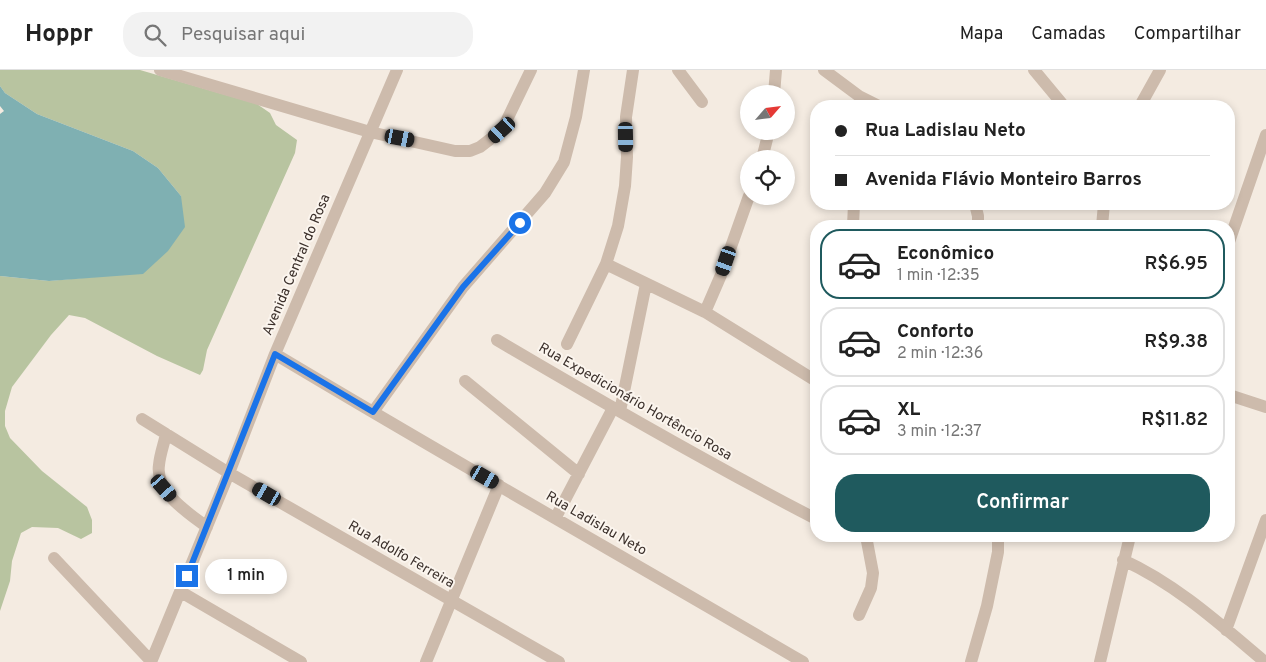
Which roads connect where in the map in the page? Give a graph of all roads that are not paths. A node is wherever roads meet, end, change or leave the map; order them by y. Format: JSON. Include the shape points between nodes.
{"nodes":[{"id":1,"x":160,"y":70,"type":"edge"},
{"id":2,"x":397,"y":70,"type":"edge"},
{"id":3,"x":531,"y":70,"type":"edge"},
{"id":4,"x":584,"y":70,"type":"edge"},
{"id":5,"x":633,"y":70,"type":"edge"},
{"id":6,"x":678,"y":70,"type":"edge"},
{"id":7,"x":776,"y":70,"type":"edge"},
{"id":8,"x":824,"y":70,"type":"edge"},
{"id":9,"x":1034,"y":70,"type":"edge"},
{"id":10,"x":1160,"y":70,"type":"edge"},
{"id":11,"x":775,"y":85,"type":"edge"},
{"id":12,"x":858,"y":100,"type":"edge"},
{"id":13,"x":1059,"y":100,"type":"edge"},
{"id":14,"x":1143,"y":100,"type":"edge"},
{"id":15,"x":702,"y":102,"type":"dead end"},
{"id":16,"x":370,"y":132,"type":"junction"},
{"id":17,"x":1266,"y":135,"type":"edge"},
{"id":18,"x":746,"y":205,"type":"edge"},
{"id":19,"x":1235,"y":225,"type":"edge"},
{"id":20,"x":606,"y":264,"type":"junction"},
{"id":21,"x":646,"y":284,"type":"junction"},
{"id":22,"x":705,"y":312,"type":"junction"},
{"id":23,"x":497,"y":340,"type":"dead end"},
{"id":24,"x":567,"y":344,"type":"dead end"},
{"id":25,"x":275,"y":354,"type":"junction"},
{"id":26,"x":810,"y":377,"type":"edge"},
{"id":27,"x":465,"y":381,"type":"dead end"},
{"id":28,"x":1235,"y":397,"type":"edge"},
{"id":29,"x":1266,"y":407,"type":"edge"},
{"id":30,"x":616,"y":410,"type":"junction"},
{"id":31,"x":373,"y":412,"type":"junction"},
{"id":32,"x":142,"y":419,"type":"dead end"},
{"id":33,"x":166,"y":434,"type":"junction"},
{"id":34,"x":229,"y":473,"type":"junction"},
{"id":35,"x":579,"y":474,"type":"junction"},
{"id":36,"x":499,"y":485,"type":"junction"},
{"id":37,"x":810,"y":516,"type":"edge"},
{"id":38,"x":556,"y":517,"type":"junction"},
{"id":39,"x":1266,"y":520,"type":"edge"},
{"id":40,"x":207,"y":527,"type":"junction"},
{"id":41,"x":867,"y":542,"type":"edge"},
{"id":42,"x":998,"y":542,"type":"edge"},
{"id":43,"x":1128,"y":542,"type":"edge"},
{"id":44,"x":54,"y":558,"type":"dead end"},
{"id":45,"x":1123,"y":560,"type":"junction"},
{"id":46,"x":180,"y":592,"type":"junction"},
{"id":47,"x":451,"y":601,"type":"junction"},
{"id":48,"x":859,"y":615,"type":"dead end"},
{"id":49,"x":1226,"y":630,"type":"junction"},
{"id":50,"x":297,"y":661,"type":"edge"},
{"id":51,"x":151,"y":662,"type":"edge"},
{"id":52,"x":426,"y":662,"type":"edge"},
{"id":53,"x":559,"y":662,"type":"edge"},
{"id":54,"x":804,"y":662,"type":"edge"},
{"id":55,"x":971,"y":662,"type":"edge"},
{"id":56,"x":1100,"y":662,"type":"edge"},
{"id":57,"x":1265,"y":662,"type":"edge"}],
"edges":[{"from":1,"to":16,"type":"street"},
{"from":2,"to":16,"type":"street","name":"Avenida Central do Rosa"},
{"from":3,"to":16,"type":"street","via":[[502,130],[470,151],[455,151]]},
{"from":4,"to":31,"type":"street","via":[[564,162],[545,193],[463,287]]},
{"from":5,"to":20,"type":"street","via":[[626,117],[625,186],[618,226]]},
{"from":6,"to":15,"type":"street"},
{"from":7,"to":11,"type":"street"},
{"from":8,"to":12,"type":"street"},
{"from":9,"to":13,"type":"street"},
{"from":10,"to":14,"type":"street"},
{"from":16,"to":25,"type":"street","name":"Avenida Central do Rosa"},
{"from":17,"to":19,"type":"street"},
{"from":18,"to":22,"type":"street"},
{"from":20,"to":21,"type":"street"},
{"from":20,"to":24,"type":"street"},
{"from":21,"to":22,"type":"street"},
{"from":21,"to":30,"type":"street"},
{"from":22,"to":26,"type":"street"},
{"from":23,"to":30,"type":"street","name":"Rua Expedicionário Hortêncio Rosa"},
{"from":25,"to":31,"type":"street","name":"Rua Ladislau Neto"},
{"from":25,"to":34,"type":"street","name":"Avenida Central do Rosa"},
{"from":27,"to":35,"type":"street"},
{"from":28,"to":29,"type":"street"},
{"from":30,"to":35,"type":"street"},
{"from":30,"to":37,"type":"street","name":"Rua Expedicionário Hortêncio Rosa"},
{"from":31,"to":36,"type":"street","name":"Rua Ladislau Neto"},
{"from":32,"to":33,"type":"street","name":"Rua Adolfo Ferreira"},
{"from":33,"to":34,"type":"street","name":"Rua Adolfo Ferreira"},
{"from":33,"to":40,"type":"street","via":[[158,467],[164,488],[180,507]]},
{"from":34,"to":40,"type":"street","name":"Avenida Central do Rosa"},
{"from":34,"to":47,"type":"street","name":"Rua Adolfo Ferreira"},
{"from":35,"to":38,"type":"street"},
{"from":36,"to":38,"type":"street","name":"Rua Ladislau Neto"},
{"from":36,"to":47,"type":"street"},
{"from":38,"to":54,"type":"street","name":"Rua Ladislau Neto"},
{"from":39,"to":49,"type":"street"},
{"from":40,"to":46,"type":"street","name":"Avenida Central do Rosa"},
{"from":41,"to":48,"type":"street","via":[[873,573],[871,588]]},
{"from":42,"to":55,"type":"street","via":[[987,606]]},
{"from":43,"to":45,"type":"street"},
{"from":44,"to":51,"type":"street"},
{"from":45,"to":49,"type":"street","via":[[1157,578]]},
{"from":45,"to":56,"type":"street"},
{"from":46,"to":50,"type":"street"},
{"from":46,"to":51,"type":"street","name":"Avenida Central do Rosa"},
{"from":47,"to":52,"type":"street"},
{"from":47,"to":53,"type":"street","name":"Rua Adolfo Ferreira"},
{"from":49,"to":57,"type":"street"}]}
